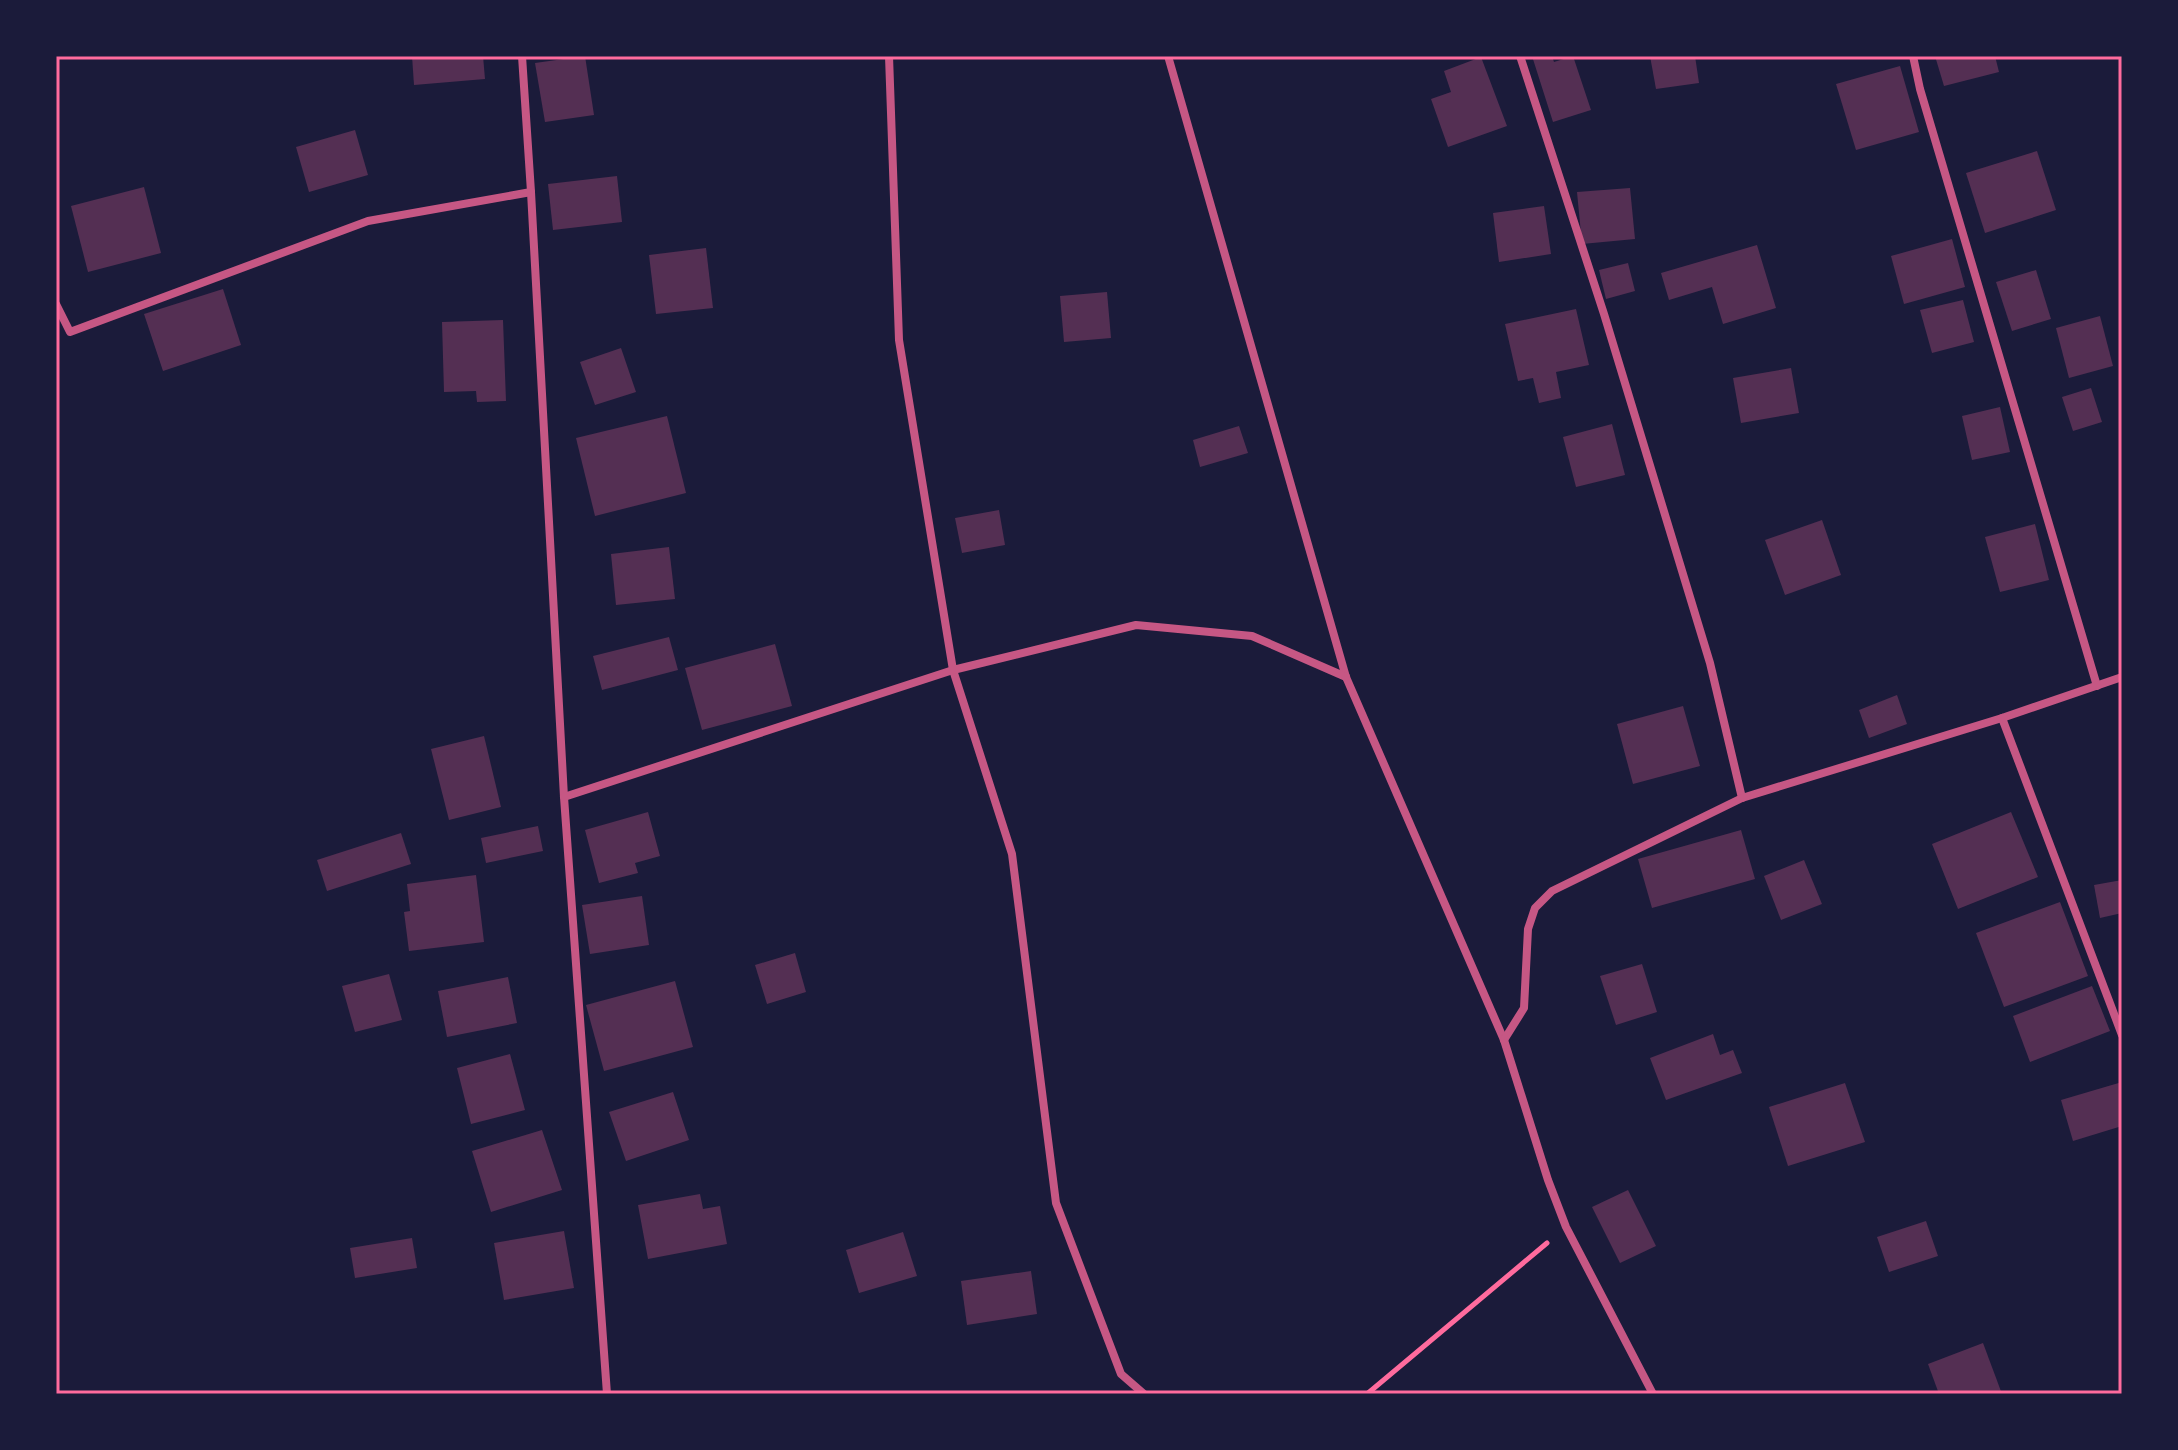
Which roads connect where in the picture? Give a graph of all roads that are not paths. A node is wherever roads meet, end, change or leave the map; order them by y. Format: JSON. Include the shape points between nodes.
{"nodes":[{"id":1,"x":522,"y":56,"type":"edge"},
{"id":2,"x":889,"y":56,"type":"edge"},
{"id":3,"x":1168,"y":56,"type":"edge"},
{"id":4,"x":1520,"y":56,"type":"edge"},
{"id":5,"x":1913,"y":56,"type":"edge"},
{"id":6,"x":531,"y":192,"type":"junction"},
{"id":7,"x":56,"y":304,"type":"edge"},
{"id":8,"x":953,"y":670,"type":"junction"},
{"id":9,"x":1346,"y":677,"type":"junction"},
{"id":10,"x":2122,"y":677,"type":"edge"},
{"id":11,"x":2097,"y":686,"type":"junction"},
{"id":12,"x":2002,"y":718,"type":"junction"},
{"id":13,"x":564,"y":797,"type":"junction"},
{"id":14,"x":1742,"y":798,"type":"junction"},
{"id":15,"x":2122,"y":1035,"type":"edge"},
{"id":16,"x":1504,"y":1040,"type":"junction"},
{"id":17,"x":607,"y":1394,"type":"edge"},
{"id":18,"x":1144,"y":1394,"type":"edge"},
{"id":19,"x":1653,"y":1394,"type":"edge"}],
"edges":[{"from":1,"to":6,"type":"street"},
{"from":2,"to":8,"type":"street","via":[[899,340]]},
{"from":3,"to":9,"type":"street"},
{"from":4,"to":14,"type":"street","via":[[1710,663]]},
{"from":5,"to":11,"type":"street"},
{"from":6,"to":7,"type":"street","via":[[368,221],[70,332]]},
{"from":6,"to":13,"type":"street"},
{"from":8,"to":9,"type":"street","via":[[1136,625],[1252,636]]},
{"from":8,"to":13,"type":"street"},
{"from":8,"to":18,"type":"street","via":[[1012,854],[1056,1203],[1121,1374]]},
{"from":9,"to":16,"type":"street"},
{"from":10,"to":11,"type":"street"},
{"from":11,"to":12,"type":"street"},
{"from":12,"to":14,"type":"street"},
{"from":12,"to":15,"type":"street"},
{"from":13,"to":17,"type":"street"},
{"from":14,"to":16,"type":"street","via":[[1552,891],[1535,908],[1528,929],[1524,1008]]},
{"from":16,"to":19,"type":"street","via":[[1566,1227]]}]}
